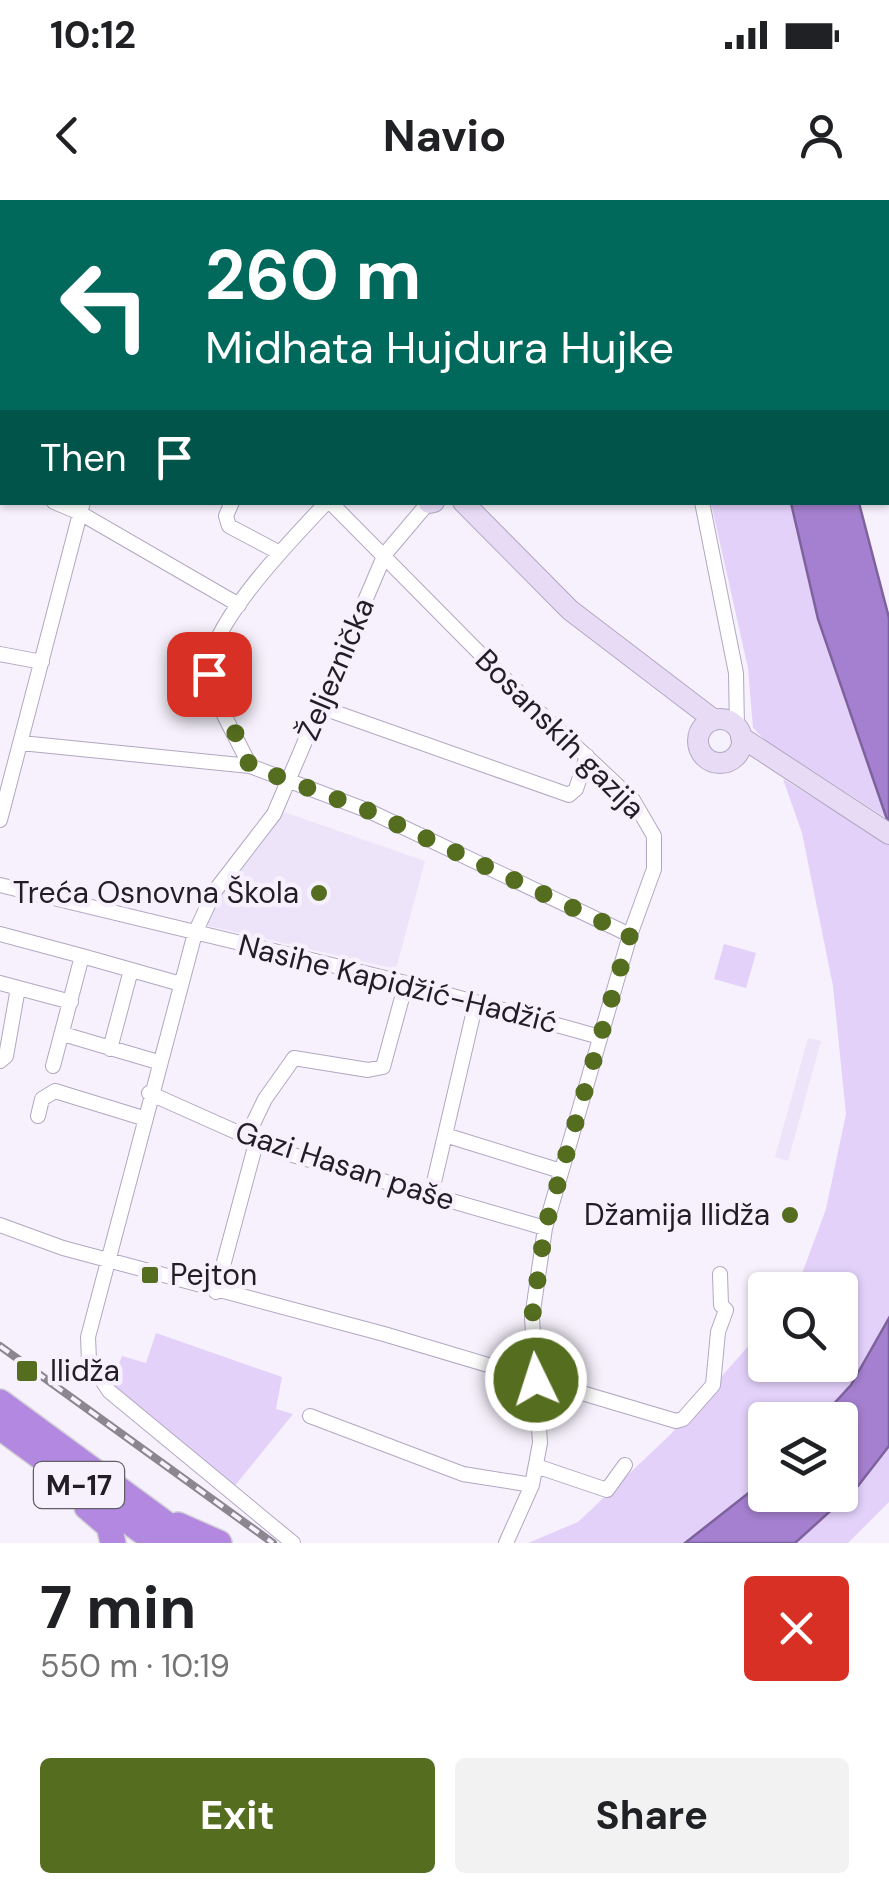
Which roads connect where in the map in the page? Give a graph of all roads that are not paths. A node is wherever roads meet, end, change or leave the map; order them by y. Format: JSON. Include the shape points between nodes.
{"nodes":[{"id":1,"x":231,"y":505,"type":"edge"},
{"id":2,"x":326,"y":505,"type":"edge"},
{"id":3,"x":332,"y":505,"type":"edge"},
{"id":4,"x":429,"y":505,"type":"edge"},
{"id":5,"x":463,"y":505,"type":"edge"},
{"id":6,"x":703,"y":505,"type":"edge"},
{"id":7,"x":82,"y":508,"type":"edge"},
{"id":8,"x":280,"y":553,"type":"junction"},
{"id":9,"x":385,"y":554,"type":"junction"},
{"id":10,"x":238,"y":604,"type":"junction"},
{"id":11,"x":0,"y":654,"type":"edge"},
{"id":12,"x":42,"y":662,"type":"junction"},
{"id":13,"x":736,"y":692,"type":"junction"},
{"id":14,"x":684,"y":702,"type":"junction"},
{"id":15,"x":320,"y":707,"type":"junction"},
{"id":16,"x":715,"y":720,"type":"junction"},
{"id":17,"x":739,"y":732,"type":"junction"},
{"id":18,"x":698,"y":740,"type":"junction"},
{"id":19,"x":21,"y":743,"type":"junction"},
{"id":20,"x":761,"y":752,"type":"junction"},
{"id":21,"x":587,"y":756,"type":"junction"},
{"id":22,"x":731,"y":760,"type":"junction"},
{"id":23,"x":250,"y":766,"type":"junction"},
{"id":24,"x":288,"y":781,"type":"junction"},
{"id":25,"x":0,"y":820,"type":"edge"},
{"id":26,"x":889,"y":834,"type":"edge"},
{"id":27,"x":0,"y":885,"type":"edge"},
{"id":28,"x":195,"y":933,"type":"junction"},
{"id":29,"x":0,"y":934,"type":"edge"},
{"id":30,"x":630,"y":935,"type":"junction"},
{"id":31,"x":82,"y":956,"type":"junction"},
{"id":32,"x":131,"y":970,"type":"junction"},
{"id":33,"x":0,"y":983,"type":"edge"},
{"id":34,"x":406,"y":983,"type":"junction"},
{"id":35,"x":181,"y":984,"type":"junction"},
{"id":36,"x":18,"y":988,"type":"junction"},
{"id":37,"x":71,"y":1002,"type":"junction"},
{"id":38,"x":476,"y":1002,"type":"junction"},
{"id":39,"x":62,"y":1034,"type":"junction"},
{"id":40,"x":600,"y":1037,"type":"junction"},
{"id":41,"x":110,"y":1049,"type":"junction"},
{"id":42,"x":0,"y":1060,"type":"edge"},
{"id":43,"x":158,"y":1062,"type":"junction"},
{"id":44,"x":53,"y":1066,"type":"dead end"},
{"id":45,"x":149,"y":1093,"type":"junction"},
{"id":46,"x":38,"y":1116,"type":"dead end"},
{"id":47,"x":143,"y":1118,"type":"junction"},
{"id":48,"x":445,"y":1135,"type":"junction"},
{"id":49,"x":256,"y":1143,"type":"junction"},
{"id":50,"x":561,"y":1171,"type":"junction"},
{"id":51,"x":430,"y":1195,"type":"junction"},
{"id":52,"x":0,"y":1225,"type":"edge"},
{"id":53,"x":545,"y":1228,"type":"junction"},
{"id":54,"x":108,"y":1258,"type":"junction"},
{"id":55,"x":720,"y":1274,"type":"dead end"},
{"id":56,"x":216,"y":1292,"type":"junction"},
{"id":57,"x":536,"y":1380,"type":"junction"},
{"id":58,"x":0,"y":1402,"type":"edge"},
{"id":59,"x":310,"y":1416,"type":"dead end"},
{"id":60,"x":0,"y":1427,"type":"edge"},
{"id":61,"x":0,"y":1440,"type":"edge"},
{"id":62,"x":625,"y":1465,"type":"dead end"},
{"id":63,"x":536,"y":1466,"type":"junction"},
{"id":64,"x":532,"y":1485,"type":"junction"},
{"id":65,"x":158,"y":1531,"type":"edge"},
{"id":66,"x":113,"y":1543,"type":"edge"},
{"id":67,"x":192,"y":1543,"type":"edge"},
{"id":68,"x":219,"y":1543,"type":"edge"},
{"id":69,"x":293,"y":1543,"type":"edge"},
{"id":70,"x":506,"y":1543,"type":"edge"}],
"edges":[{"from":1,"to":8,"type":"street","via":[[229,526]]},
{"from":2,"to":8,"type":"street"},
{"from":3,"to":9,"type":"street","name":"Bosanskih gazija"},
{"from":4,"to":9,"type":"street","name":"Željeznička"},
{"from":5,"to":14,"type":"main road","via":[[570,610]]},
{"from":6,"to":13,"type":"street"},
{"from":7,"to":10,"type":"street"},
{"from":7,"to":12,"type":"street"},
{"from":8,"to":10,"type":"street"},
{"from":9,"to":15,"type":"street","name":"Željeznička"},
{"from":9,"to":21,"type":"street","name":"Bosanskih gazija"},
{"from":10,"to":23,"type":"street","via":[[211,655],[209,674]]},
{"from":11,"to":12,"type":"street"},
{"from":12,"to":19,"type":"street"},
{"from":13,"to":16,"type":"street"},
{"from":13,"to":17,"type":"street"},
{"from":14,"to":16,"type":"main road"},
{"from":14,"to":18,"type":"main road"},
{"from":15,"to":21,"type":"street","via":[[570,795]]},
{"from":15,"to":24,"type":"street","name":"Željeznička"},
{"from":16,"to":17,"type":"main road"},
{"from":16,"to":18,"type":"main road"},
{"from":17,"to":20,"type":"main road"},
{"from":17,"to":22,"type":"main road","via":[[740,750]]},
{"from":18,"to":22,"type":"main road","via":[[706,759]]},
{"from":19,"to":23,"type":"street"},
{"from":19,"to":25,"type":"street"},
{"from":20,"to":22,"type":"main road"},
{"from":20,"to":26,"type":"main road"},
{"from":21,"to":30,"type":"street","name":"Bosanskih gazija","via":[[633,800],[654,836],[654,869]]},
{"from":23,"to":24,"type":"street"},
{"from":24,"to":28,"type":"street","name":"Željeznička","via":[[259,838],[214,892]]},
{"from":24,"to":30,"type":"street","via":[[369,811]]},
{"from":27,"to":28,"type":"street","name":"Nasihe Kapidžić-Hadžić"},
{"from":28,"to":34,"type":"street","name":"Nasihe Kapidžić-Hadžić"},
{"from":28,"to":35,"type":"street","name":"Željeznička"},
{"from":29,"to":31,"type":"street"},
{"from":30,"to":40,"type":"street","name":"Bosanskih gazija"},
{"from":31,"to":32,"type":"street"},
{"from":31,"to":37,"type":"street"},
{"from":32,"to":35,"type":"street"},
{"from":32,"to":41,"type":"street"},
{"from":33,"to":36,"type":"street"},
{"from":34,"to":38,"type":"street","name":"Nasihe Kapidžić-Hadžić"},
{"from":34,"to":49,"type":"street","via":[[383,1067],[294,1058],[253,1119]]},
{"from":35,"to":43,"type":"street","name":"Željeznička"},
{"from":36,"to":37,"type":"street"},
{"from":36,"to":42,"type":"street"},
{"from":37,"to":39,"type":"street"},
{"from":38,"to":40,"type":"street","name":"Nasihe Kapidžić-Hadžić"},
{"from":38,"to":48,"type":"street"},
{"from":39,"to":41,"type":"street"},
{"from":39,"to":44,"type":"street"},
{"from":40,"to":50,"type":"street","name":"Bosanskih gazija"},
{"from":41,"to":43,"type":"street"},
{"from":43,"to":45,"type":"street","name":"Željeznička"},
{"from":45,"to":47,"type":"street","name":"Željeznička"},
{"from":45,"to":49,"type":"street","name":"Gazi Hasan paše"},
{"from":46,"to":47,"type":"street","via":[[42,1098],[55,1091]]},
{"from":47,"to":54,"type":"street","name":"Željeznička"},
{"from":48,"to":50,"type":"street"},
{"from":48,"to":51,"type":"street"},
{"from":49,"to":51,"type":"street","name":"Gazi Hasan paše"},
{"from":49,"to":56,"type":"street"},
{"from":50,"to":53,"type":"street","name":"Bosanskih gazija"},
{"from":51,"to":53,"type":"street","name":"Gazi Hasan paše"},
{"from":52,"to":54,"type":"street"},
{"from":53,"to":57,"type":"street","name":"Bosanskih gazija","via":[[532,1318]]},
{"from":54,"to":56,"type":"street"},
{"from":54,"to":69,"type":"street","name":"Željeznička","via":[[88,1337],[94,1372],[193,1464]]},
{"from":55,"to":57,"type":"street","via":[[726,1310],[713,1384],[676,1421]]},
{"from":56,"to":57,"type":"street"},
{"from":57,"to":63,"type":"street","name":"Bosanskih gazija"},
{"from":58,"to":65,"type":"highway","number":"M-17"},
{"from":59,"to":64,"type":"street","via":[[463,1474]]},
{"from":60,"to":65,"type":"highway","number":"M-17"},
{"from":61,"to":66,"type":"highway","via":[[100,1517]]},
{"from":62,"to":63,"type":"street","via":[[608,1490]]},
{"from":63,"to":64,"type":"street","name":"Bosanskih gazija"},
{"from":64,"to":70,"type":"street","name":"Bosanskih gazija"},
{"from":65,"to":67,"type":"highway","number":"M-17"},
{"from":65,"to":68,"type":"highway"}]}
